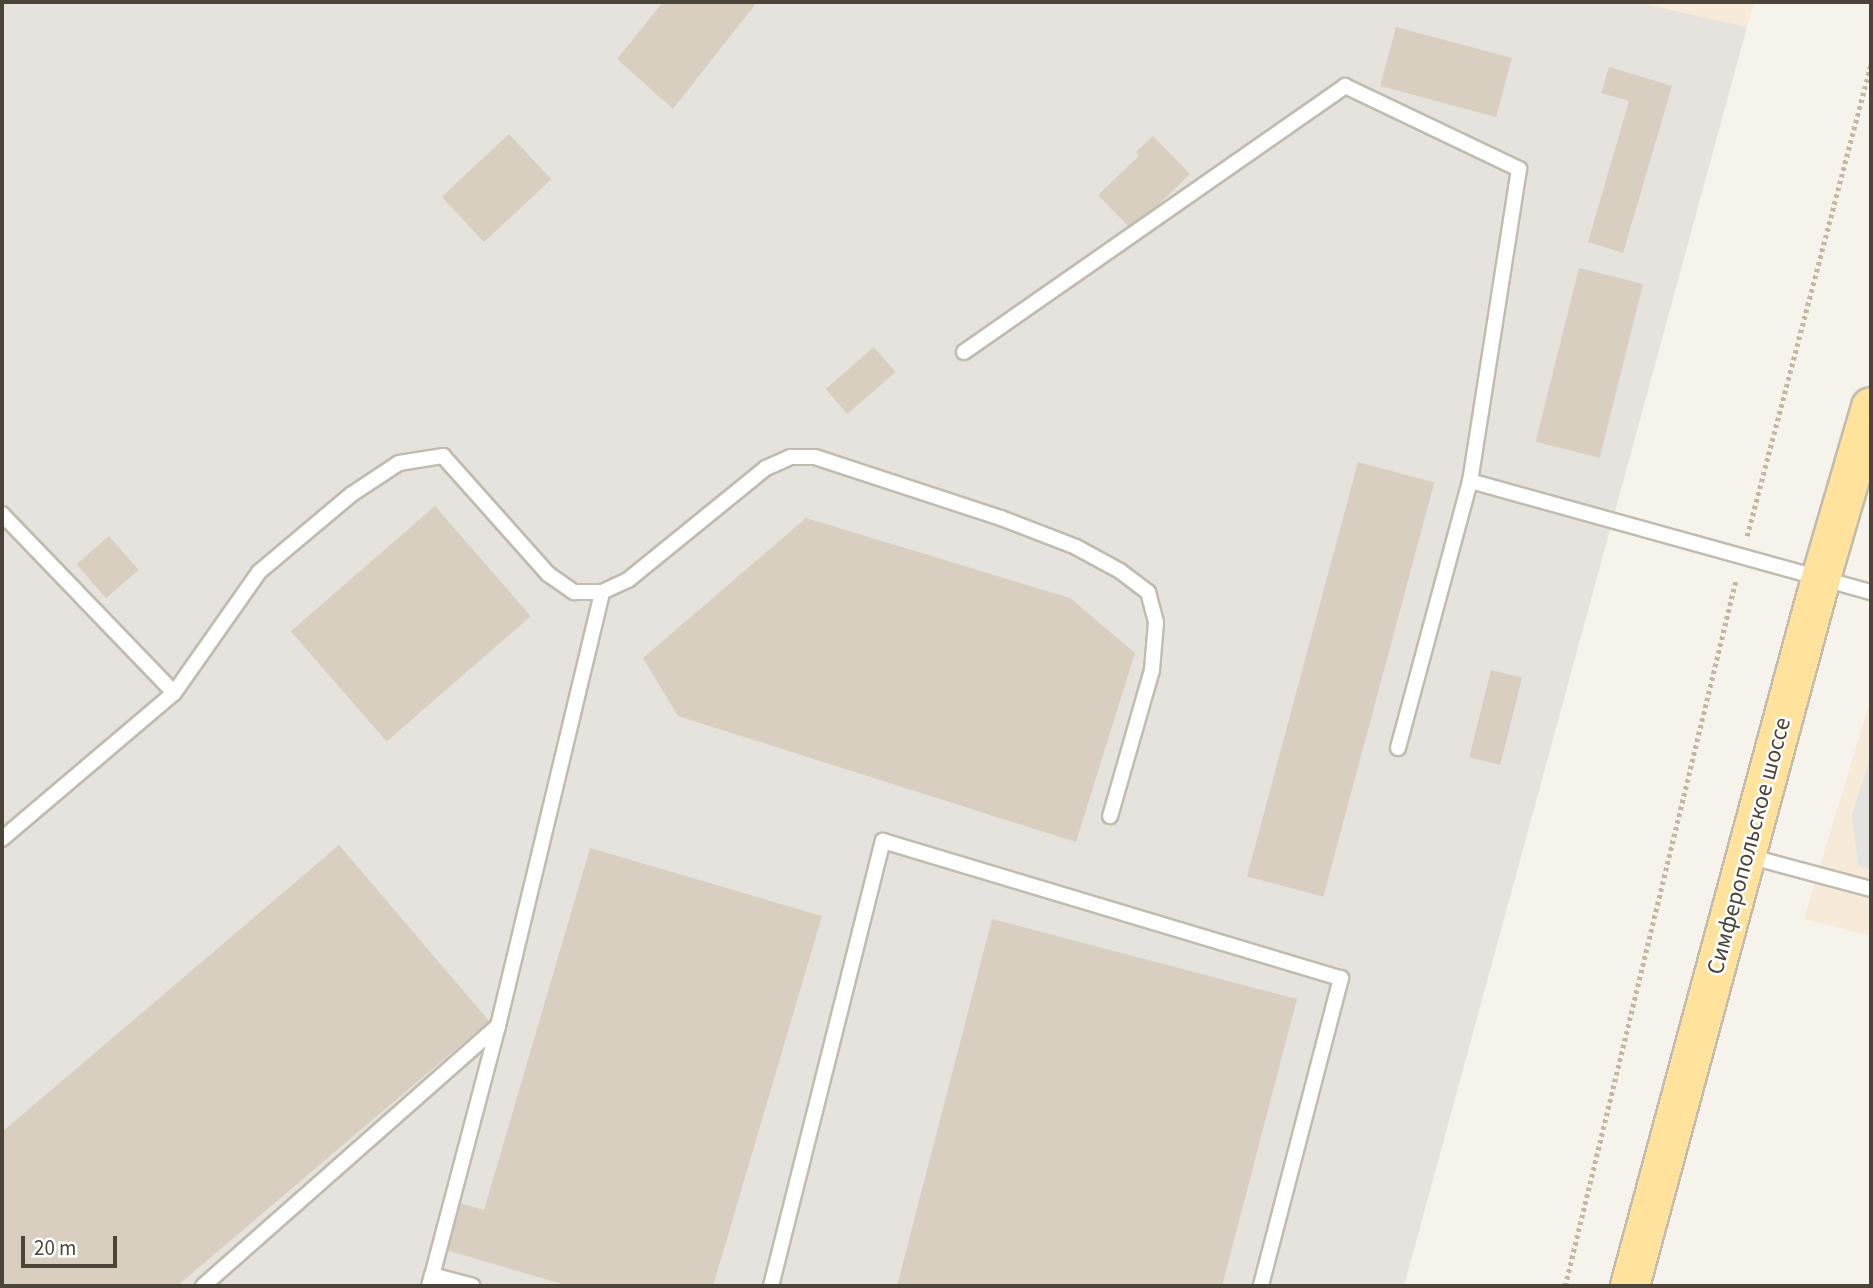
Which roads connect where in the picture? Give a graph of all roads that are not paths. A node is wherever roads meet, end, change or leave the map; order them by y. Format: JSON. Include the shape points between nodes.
{"nodes":[{"id":1,"x":964,"y":352,"type":"dead end"},
{"id":2,"x":1871,"y":407,"type":"edge"},
{"id":3,"x":1470,"y":481,"type":"junction"},
{"id":4,"x":2,"y":514,"type":"edge"},
{"id":5,"x":1821,"y":578,"type":"junction"},
{"id":6,"x":602,"y":592,"type":"junction"},
{"id":7,"x":1871,"y":592,"type":"edge"},
{"id":8,"x":174,"y":693,"type":"junction"},
{"id":9,"x":1398,"y":748,"type":"dead end"},
{"id":10,"x":1110,"y":816,"type":"dead end"},
{"id":11,"x":2,"y":839,"type":"edge"},
{"id":12,"x":1748,"y":856,"type":"junction"},
{"id":13,"x":1871,"y":889,"type":"edge"},
{"id":14,"x":498,"y":1026,"type":"junction"},
{"id":15,"x":430,"y":1281,"type":"edge"},
{"id":16,"x":203,"y":1286,"type":"edge"},
{"id":17,"x":473,"y":1286,"type":"edge"},
{"id":18,"x":771,"y":1286,"type":"edge"},
{"id":19,"x":1261,"y":1286,"type":"edge"},
{"id":20,"x":1630,"y":1286,"type":"edge"}],
"edges":[{"from":1,"to":3,"type":"lane","via":[[1345,86],[1519,169]]},
{"from":2,"to":5,"type":"main road","name":"Симферопольское шоссе"},
{"from":3,"to":5,"type":"lane"},
{"from":3,"to":9,"type":"lane"},
{"from":4,"to":8,"type":"lane"},
{"from":5,"to":7,"type":"lane"},
{"from":5,"to":12,"type":"main road","name":"Симферопольское шоссе"},
{"from":6,"to":8,"type":"lane","via":[[574,592],[548,574],[443,456],[399,463],[352,494],[258,572]]},
{"from":6,"to":10,"type":"lane","via":[[628,580],[766,468],[791,457],[815,457],[1076,547],[1148,592],[1156,622],[1152,670]]},
{"from":6,"to":14,"type":"lane"},
{"from":8,"to":11,"type":"lane"},
{"from":12,"to":13,"type":"lane"},
{"from":12,"to":20,"type":"main road","name":"Симферопольское шоссе"},
{"from":14,"to":15,"type":"lane"},
{"from":14,"to":16,"type":"lane"},
{"from":15,"to":17,"type":"lane"},
{"from":18,"to":19,"type":"lane","via":[[883,841],[1341,978]]}]}
